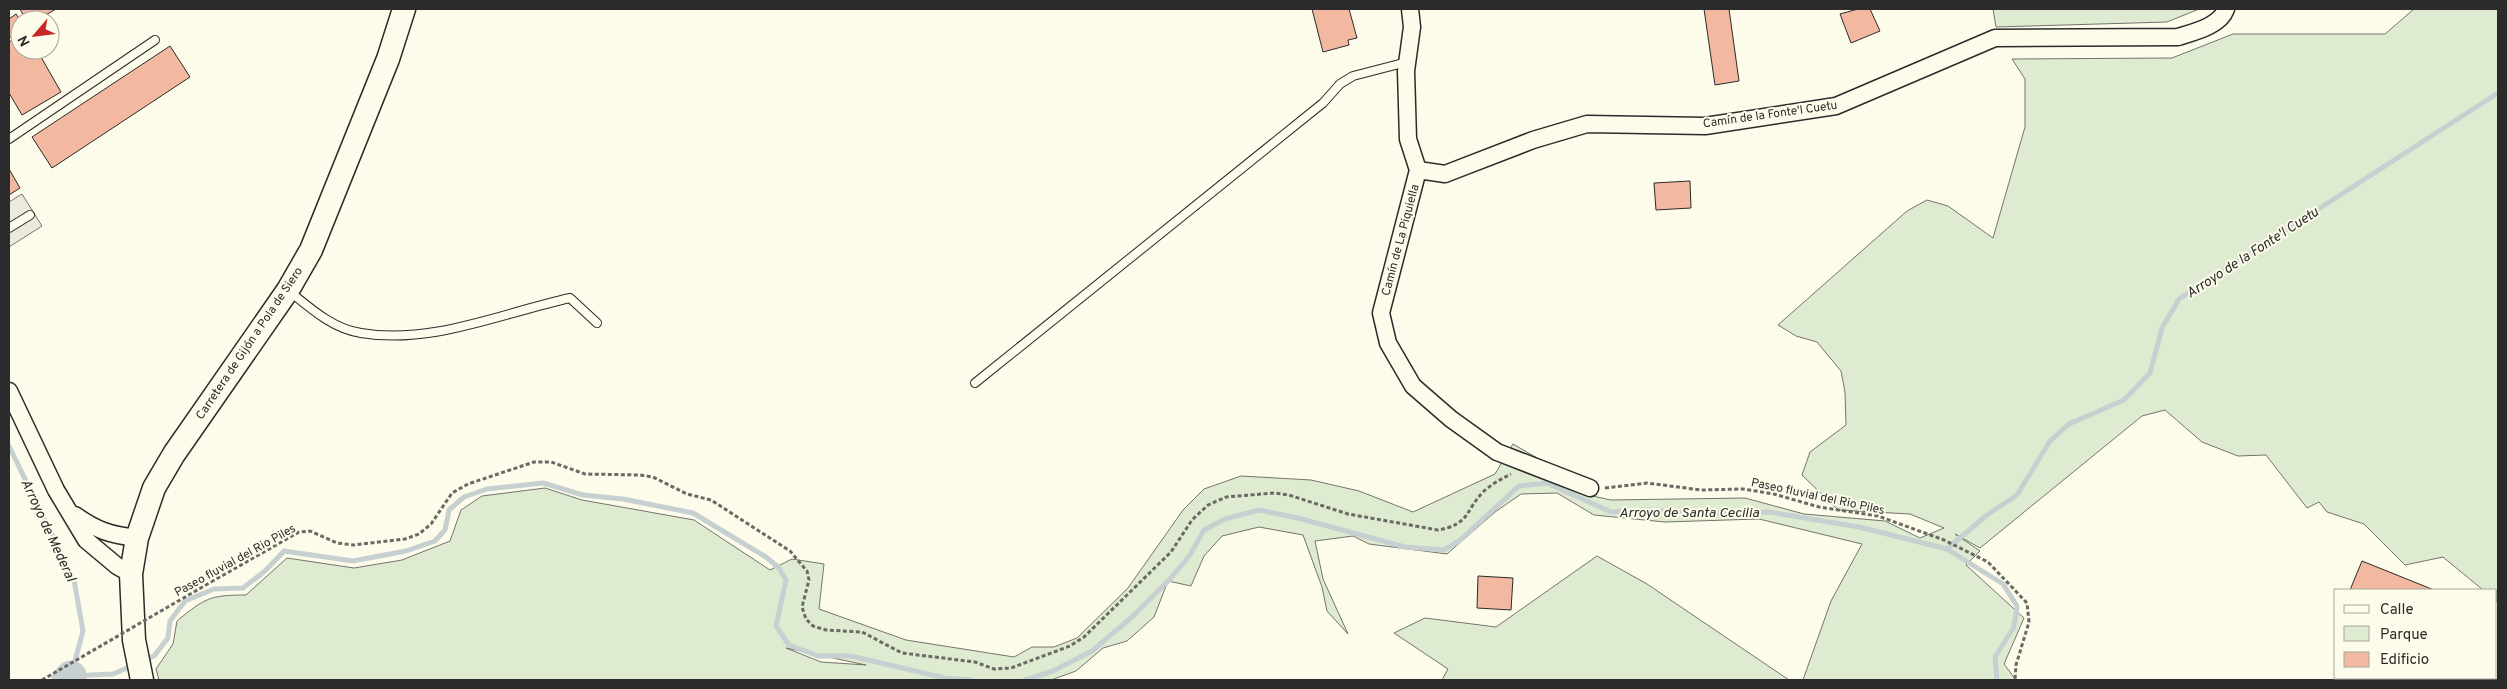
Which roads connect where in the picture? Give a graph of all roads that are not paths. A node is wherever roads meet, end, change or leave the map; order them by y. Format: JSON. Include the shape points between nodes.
{"nodes":[{"id":1,"x":404,"y":9,"type":"edge"},
{"id":2,"x":1410,"y":9,"type":"edge"},
{"id":3,"x":2226,"y":9,"type":"edge"},
{"id":4,"x":156,"y":40,"type":"dead end"},
{"id":5,"x":1407,"y":62,"type":"junction"},
{"id":6,"x":9,"y":139,"type":"edge"},
{"id":7,"x":1418,"y":170,"type":"junction"},
{"id":8,"x":30,"y":215,"type":"dead end"},
{"id":9,"x":9,"y":228,"type":"edge"},
{"id":10,"x":288,"y":290,"type":"junction"},
{"id":11,"x":597,"y":323,"type":"dead end"},
{"id":12,"x":974,"y":383,"type":"dead end"},
{"id":13,"x":9,"y":391,"type":"edge"},
{"id":14,"x":1590,"y":488,"type":"road end"},
{"id":15,"x":67,"y":509,"type":"junction"},
{"id":16,"x":137,"y":538,"type":"junction"},
{"id":17,"x":131,"y":574,"type":"junction"},
{"id":18,"x":142,"y":680,"type":"edge"}],
"edges":[{"from":1,"to":10,"type":"street","name":"Carretera de Gijón a Pola de Siero","via":[[388,59],[330,207]]},
{"from":2,"to":5,"type":"street","name":"Camín de La Piquiella","via":[[1412,27]]},
{"from":3,"to":7,"type":"street","name":"Camín de la Fonte'l Cuetu","via":[[2206,28],[2178,37],[1995,38],[1836,106],[1706,126],[1587,124],[1533,140],[1445,174]]},
{"from":4,"to":6,"type":"lane"},
{"from":5,"to":7,"type":"street","name":"Camín de La Piquiella","via":[[1408,139]]},
{"from":5,"to":12,"type":"lane","via":[[1353,76],[1340,84],[1323,103]]},
{"from":7,"to":14,"type":"street","name":"Camín de La Piquiella","via":[[1381,313],[1388,343],[1413,386],[1496,452]]},
{"from":8,"to":9,"type":"lane"},
{"from":10,"to":11,"type":"lane","via":[[320,316],[359,333],[414,336],[570,298]]},
{"from":10,"to":16,"type":"street","name":"Carretera de Gijón a Pola de Siero","via":[[174,454],[154,488]]},
{"from":13,"to":15,"type":"street"},
{"from":15,"to":16,"type":"street","via":[[93,528]]},
{"from":15,"to":17,"type":"street","via":[[86,540]]},
{"from":16,"to":17,"type":"street","name":"Carretera de Gijón a Pola de Siero"},
{"from":17,"to":18,"type":"street","name":"Carretera de Gijón a Pola de Siero","via":[[134,640]]}]}
